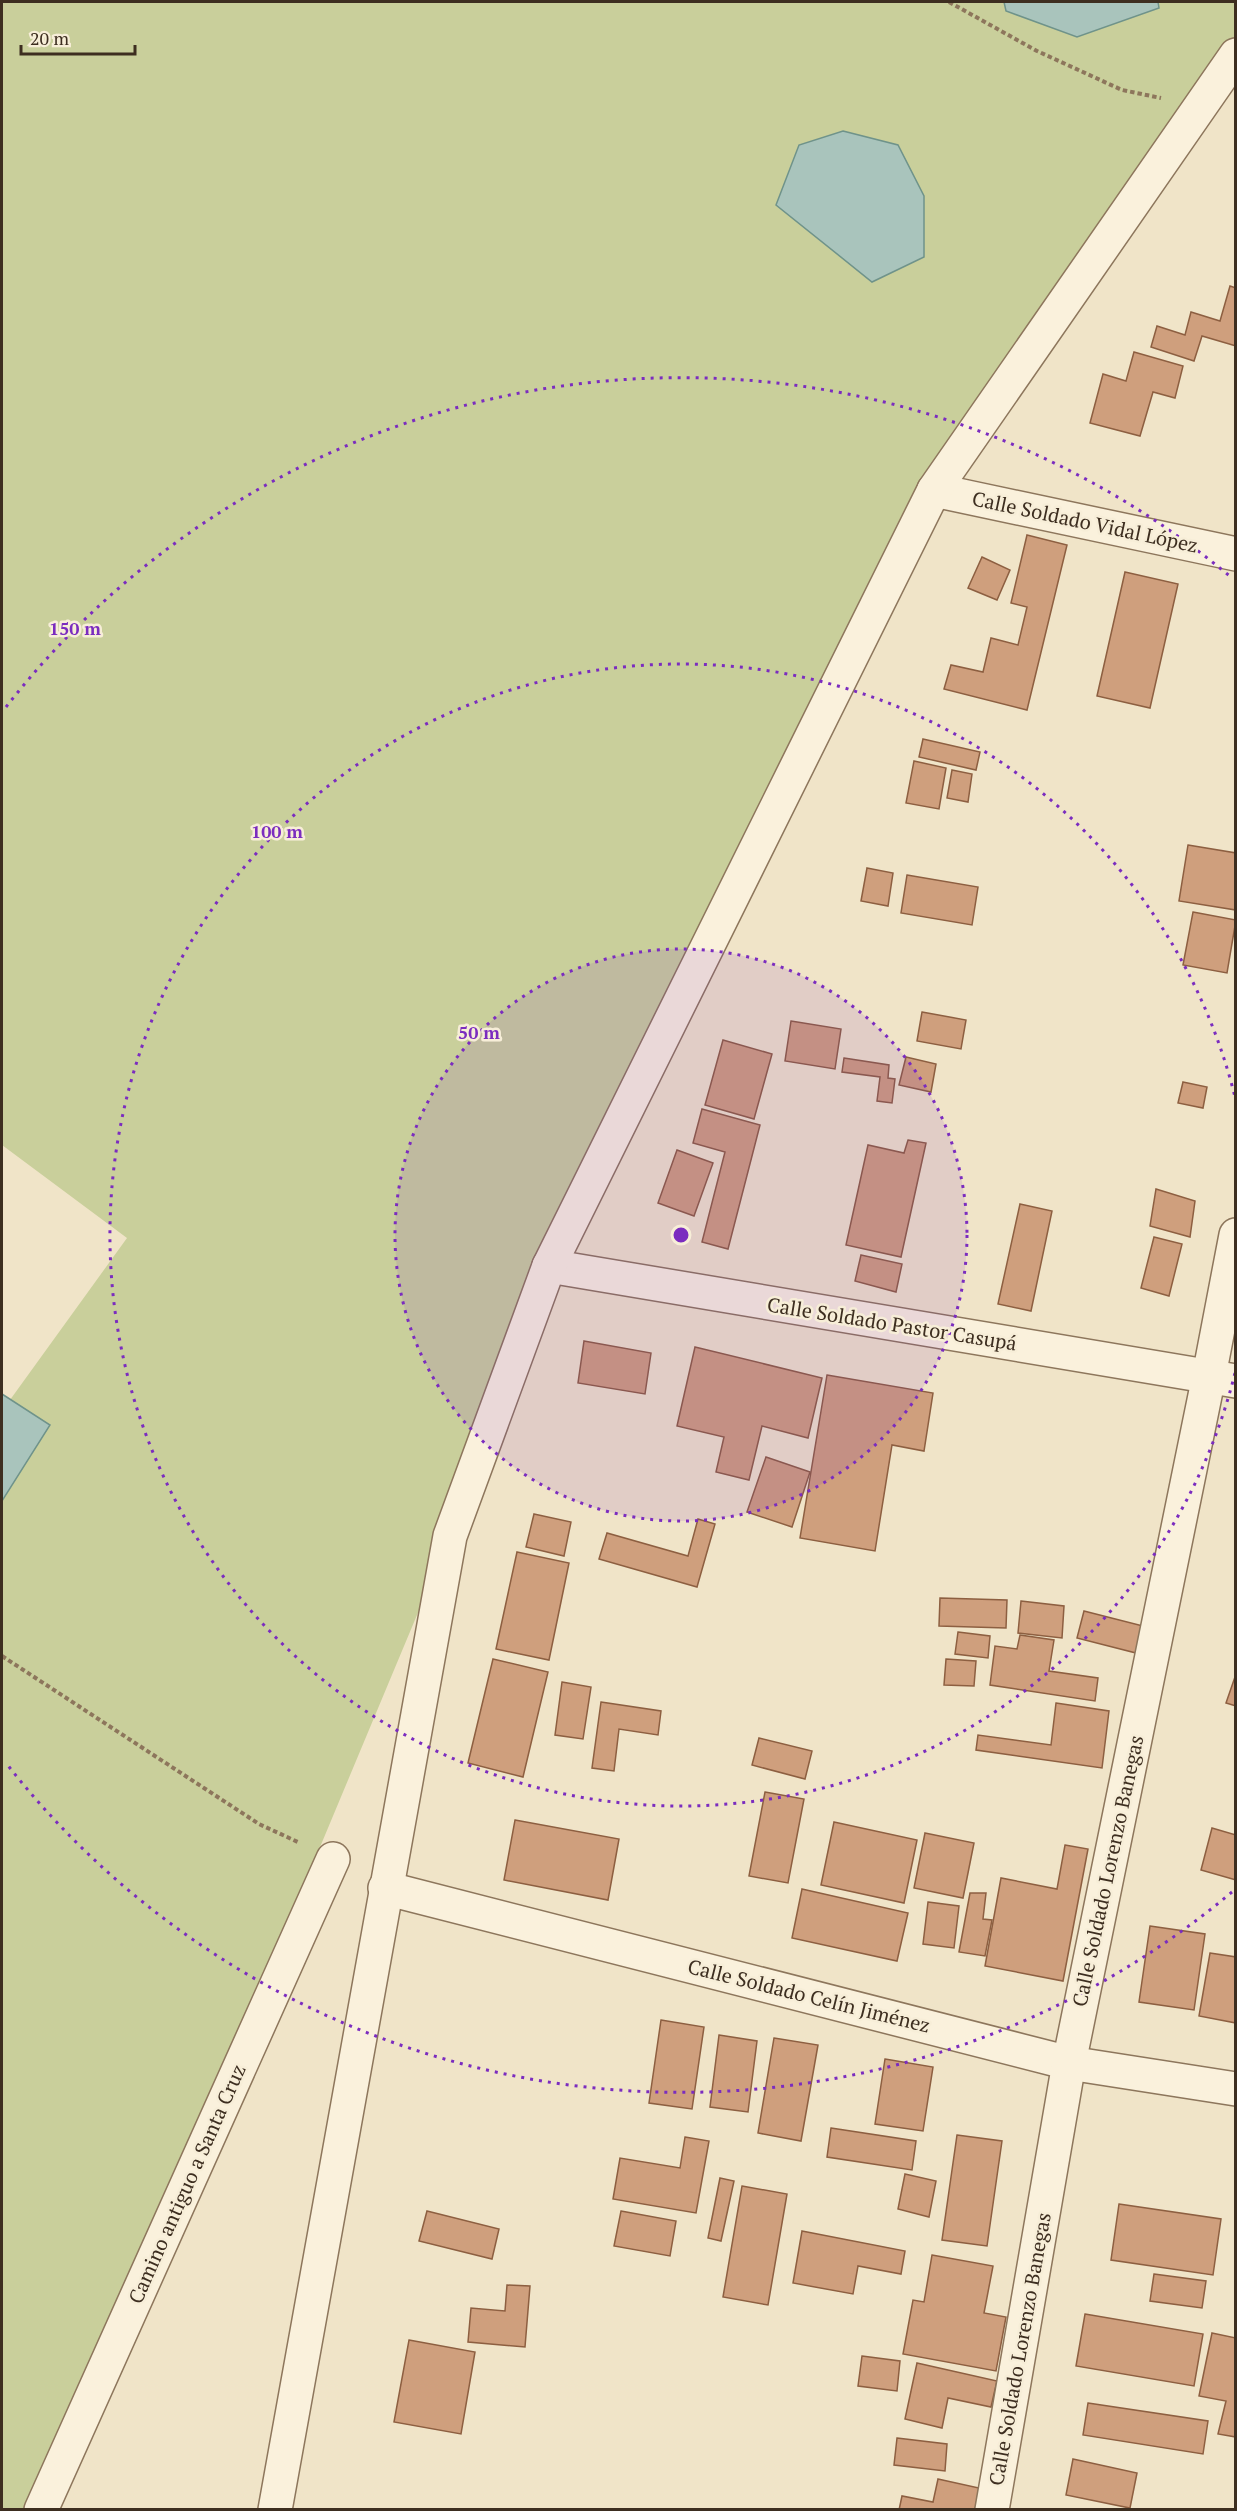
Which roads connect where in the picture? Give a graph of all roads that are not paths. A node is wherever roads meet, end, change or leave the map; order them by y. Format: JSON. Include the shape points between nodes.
{"nodes":[{"id":1,"x":1236,"y":55,"type":"edge"},
{"id":2,"x":934,"y":490,"type":"junction"},
{"id":3,"x":1236,"y":554,"type":"edge"},
{"id":4,"x":1236,"y":1235,"type":"edge"},
{"id":5,"x":549,"y":1266,"type":"junction"},
{"id":6,"x":1222,"y":1379,"type":"edge"},
{"id":7,"x":333,"y":1859,"type":"road end"},
{"id":8,"x":385,"y":1888,"type":"junction"},
{"id":9,"x":1069,"y":2063,"type":"junction"},
{"id":10,"x":1236,"y":2089,"type":"edge"},
{"id":11,"x":45,"y":2509,"type":"edge"},
{"id":12,"x":275,"y":2510,"type":"edge"},
{"id":13,"x":992,"y":2510,"type":"edge"}],
"edges":[{"from":1,"to":2,"type":"street"},
{"from":2,"to":3,"type":"street","name":"Calle Soldado Vidal López"},
{"from":2,"to":5,"type":"street"},
{"from":4,"to":6,"type":"street","name":"Calle Soldado Lorenzo Banegas"},
{"from":5,"to":6,"type":"street","name":"Calle Soldado Pastor Casupá"},
{"from":5,"to":8,"type":"street","via":[[450,1536]]},
{"from":6,"to":9,"type":"street","name":"Calle Soldado Lorenzo Banegas"},
{"from":7,"to":11,"type":"street","name":"Camino antiguo a Santa Cruz"},
{"from":8,"to":9,"type":"street","name":"Calle Soldado Celín Jiménez"},
{"from":8,"to":12,"type":"street"},
{"from":9,"to":10,"type":"street","name":"Calle Soldado Celín Jiménez"},
{"from":9,"to":13,"type":"street","name":"Calle Soldado Lorenzo Banegas"}]}
